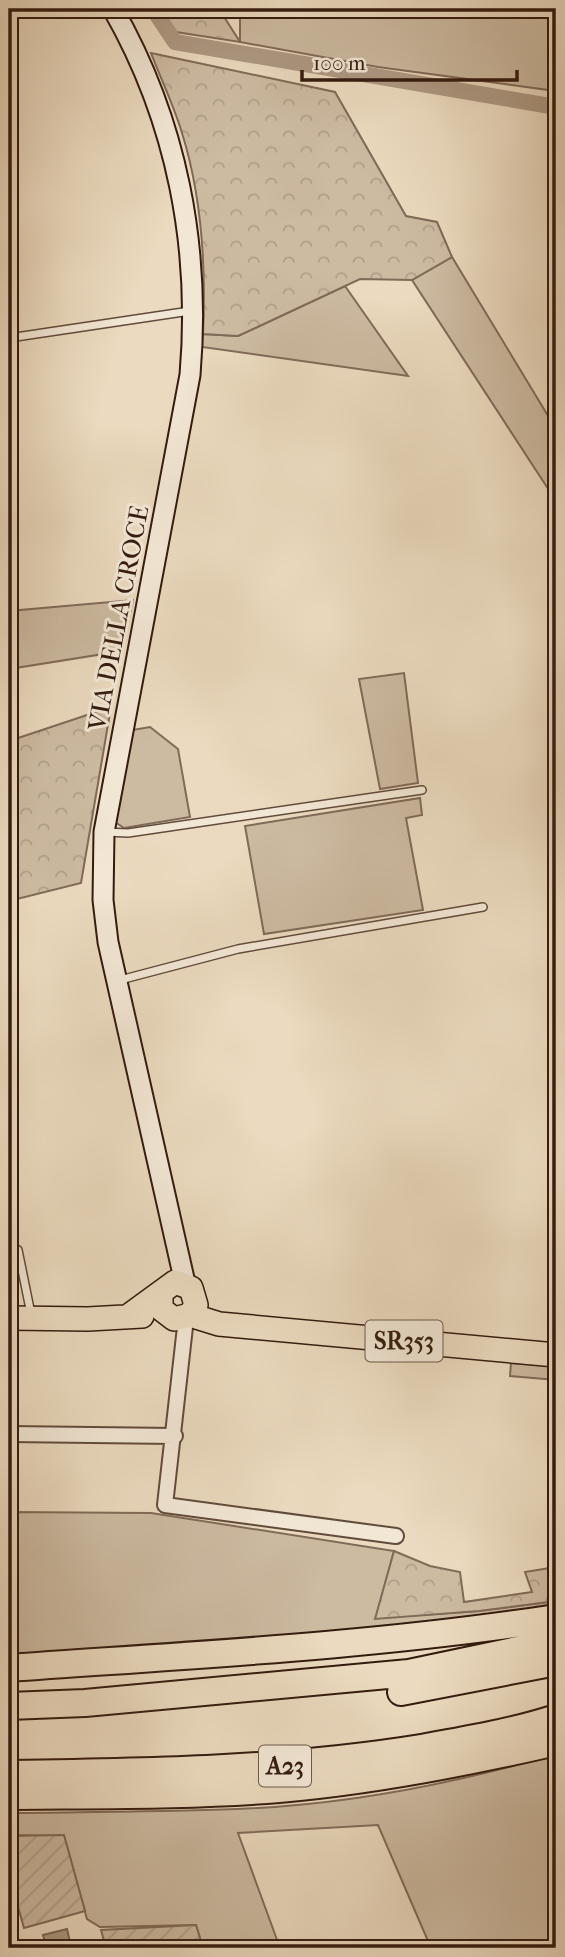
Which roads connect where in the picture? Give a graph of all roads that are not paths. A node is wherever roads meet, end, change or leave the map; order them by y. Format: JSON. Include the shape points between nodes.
{"nodes":[{"id":1,"x":113,"y":9,"type":"edge"},
{"id":2,"x":194,"y":310,"type":"junction"},
{"id":3,"x":9,"y":338,"type":"edge"},
{"id":4,"x":422,"y":790,"type":"dead end"},
{"id":5,"x":104,"y":832,"type":"junction"},
{"id":6,"x":484,"y":907,"type":"dead end"},
{"id":7,"x":116,"y":981,"type":"junction"},
{"id":8,"x":9,"y":1244,"type":"edge"},
{"id":9,"x":178,"y":1300,"type":"junction"},
{"id":10,"x":9,"y":1318,"type":"edge"},
{"id":11,"x":32,"y":1318,"type":"junction"},
{"id":12,"x":556,"y":1355,"type":"edge"},
{"id":13,"x":9,"y":1434,"type":"edge"},
{"id":14,"x":175,"y":1436,"type":"junction"},
{"id":15,"x":397,"y":1536,"type":"dead end"},
{"id":16,"x":556,"y":1618,"type":"edge"},
{"id":17,"x":556,"y":1642,"type":"edge"},
{"id":18,"x":556,"y":1662,"type":"edge"},
{"id":19,"x":9,"y":1668,"type":"edge"},
{"id":20,"x":9,"y":1706,"type":"edge"},
{"id":21,"x":556,"y":1718,"type":"edge"},
{"id":22,"x":9,"y":1722,"type":"edge"},
{"id":23,"x":556,"y":1742,"type":"edge"},
{"id":24,"x":9,"y":1774,"type":"edge"},
{"id":25,"x":9,"y":1796,"type":"edge"}],
"edges":[{"from":1,"to":2,"type":"main road","name":"VIA DELLA CROCE","via":[[149,85],[183,192]]},
{"from":2,"to":3,"type":"lane"},
{"from":2,"to":5,"type":"main road","name":"VIA DELLA CROCE","via":[[190,375]]},
{"from":4,"to":5,"type":"lane","via":[[128,833]]},
{"from":5,"to":7,"type":"main road","name":"VIA DELLA CROCE","via":[[103,900]]},
{"from":6,"to":7,"type":"lane","via":[[238,949]]},
{"from":7,"to":9,"type":"main road","name":"VIA DELLA CROCE","via":[[174,1245]]},
{"from":8,"to":11,"type":"lane","via":[[18,1250]]},
{"from":9,"to":11,"type":"main road","number":"SR353","via":[[127,1317]]},
{"from":9,"to":12,"type":"main road","number":"SR353","via":[[219,1324]]},
{"from":9,"to":14,"type":"street","name":"VIA DELLA CROCE"},
{"from":10,"to":11,"type":"main road","number":"SR353"},
{"from":13,"to":14,"type":"street"},
{"from":14,"to":15,"type":"street","name":"VIA DELLA CROCE","via":[[165,1505]]},
{"from":16,"to":19,"type":"highway","via":[[488,1629]]},
{"from":17,"to":20,"type":"highway","via":[[410,1673]]},
{"from":18,"to":22,"type":"highway","via":[[409,1691]]},
{"from":21,"to":24,"type":"highway","number":"A23","via":[[464,1741],[334,1761],[201,1771]]},
{"from":23,"to":25,"type":"highway","number":"A23","via":[[480,1760],[281,1788],[205,1794]]}]}
